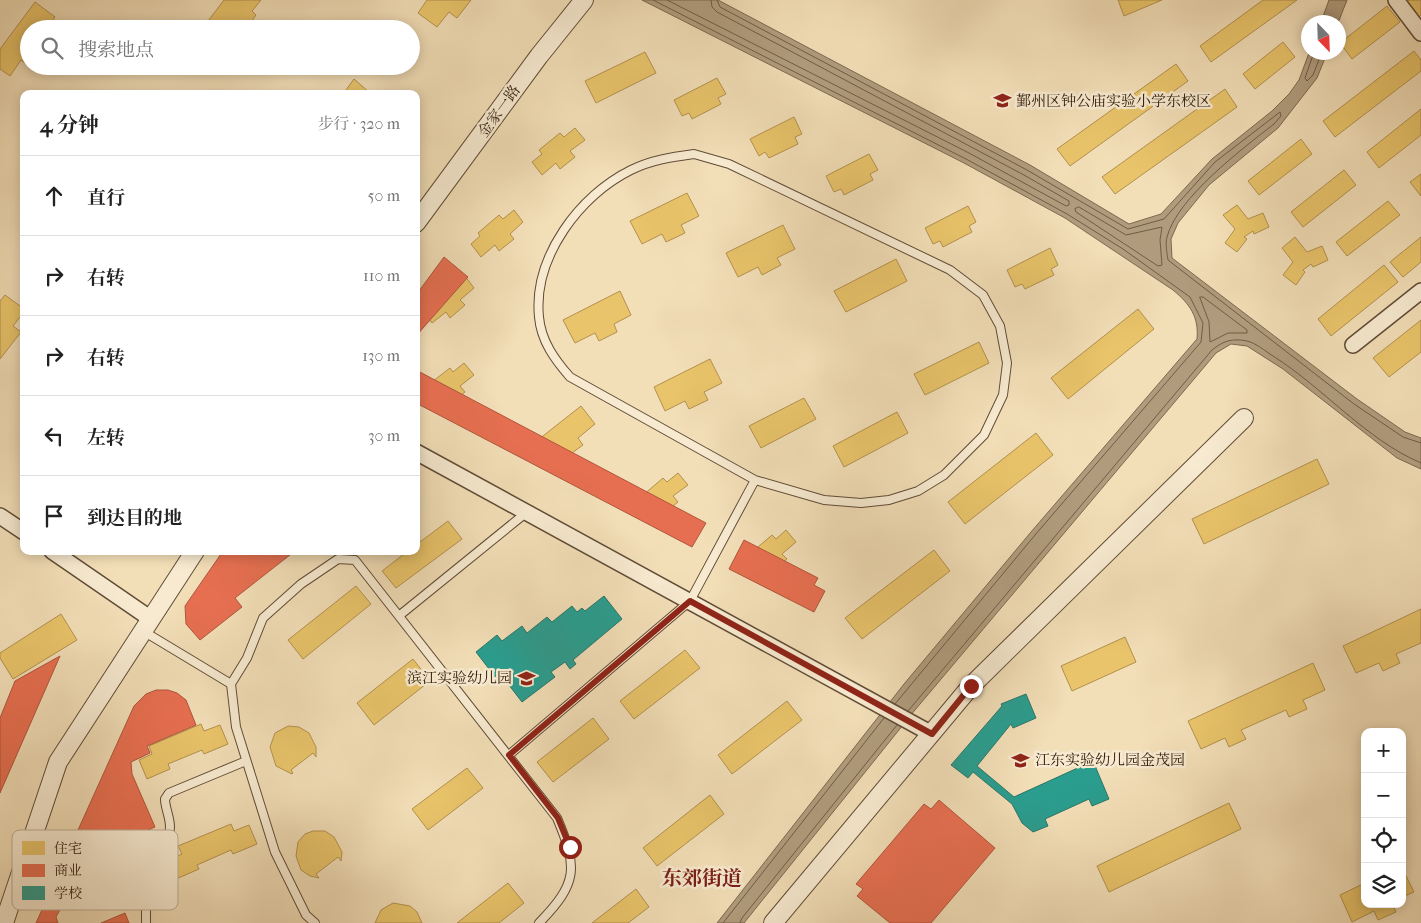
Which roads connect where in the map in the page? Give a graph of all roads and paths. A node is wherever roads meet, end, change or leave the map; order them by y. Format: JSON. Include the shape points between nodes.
{"nodes":[{"id":1,"x":584,"y":0,"type":"edge"},
{"id":2,"x":1396,"y":0,"type":"edge"},
{"id":3,"x":1421,"y":33,"type":"edge"},
{"id":4,"x":420,"y":218,"type":"edge"},
{"id":5,"x":1421,"y":291,"type":"edge"},
{"id":6,"x":1353,"y":345,"type":"dead end"},
{"id":7,"x":1244,"y":418,"type":"dead end"},
{"id":8,"x":420,"y":454,"type":"edge"},
{"id":9,"x":754,"y":480,"type":"junction"},
{"id":10,"x":527,"y":512,"type":"junction"},
{"id":11,"x":0,"y":516,"type":"edge"},
{"id":12,"x":20,"y":529,"type":"edge"},
{"id":13,"x":57,"y":555,"type":"edge"},
{"id":14,"x":192,"y":555,"type":"edge"},
{"id":15,"x":690,"y":601,"type":"junction"},
{"id":16,"x":400,"y":615,"type":"junction"},
{"id":17,"x":147,"y":625,"type":"junction"},
{"id":18,"x":231,"y":684,"type":"junction"},
{"id":19,"x":928,"y":732,"type":"junction"},
{"id":20,"x":509,"y":755,"type":"junction"},
{"id":21,"x":246,"y":762,"type":"junction"},
{"id":22,"x":34,"y":830,"type":"edge"},
{"id":23,"x":169,"y":830,"type":"edge"},
{"id":24,"x":12,"y":893,"type":"edge"},
{"id":25,"x":146,"y":910,"type":"edge"},
{"id":26,"x":4,"y":916,"type":"edge"},
{"id":27,"x":146,"y":923,"type":"edge"},
{"id":28,"x":315,"y":923,"type":"edge"},
{"id":29,"x":539,"y":923,"type":"edge"},
{"id":30,"x":773,"y":923,"type":"edge"}],
"edges":[{"from":1,"to":4,"type":"street","name":"金家一路"},
{"from":2,"to":3,"type":"street"},
{"from":5,"to":6,"type":"street"},
{"from":7,"to":19,"type":"street"},
{"from":8,"to":10,"type":"street"},
{"from":9,"to":9,"type":"lane","via":[[570,377],[546,342],[539,318],[540,289],[553,249],[578,209],[598,191],[631,170],[656,160],[694,154],[729,164],[950,270],[983,295],[1000,326],[1007,363],[1003,395],[984,435],[944,475],[918,491],[889,500],[861,503],[824,500]]},
{"from":9,"to":15,"type":"lane"},
{"from":10,"to":15,"type":"street"},
{"from":10,"to":16,"type":"lane"},
{"from":11,"to":12,"type":"street"},
{"from":13,"to":17,"type":"street"},
{"from":14,"to":17,"type":"street"},
{"from":15,"to":19,"type":"street"},
{"from":15,"to":20,"type":"lane"},
{"from":16,"to":18,"type":"lane","via":[[355,560],[338,559],[301,584],[263,618],[247,658]]},
{"from":16,"to":20,"type":"lane"},
{"from":17,"to":18,"type":"lane"},
{"from":17,"to":22,"type":"street","via":[[58,762]]},
{"from":18,"to":21,"type":"lane","via":[[236,727]]},
{"from":19,"to":30,"type":"street"},
{"from":20,"to":29,"type":"lane","via":[[558,818],[570,847],[571,878],[557,904]]},
{"from":21,"to":23,"type":"lane","via":[[169,792],[165,799]]},
{"from":21,"to":28,"type":"lane","via":[[275,852],[306,914]]},
{"from":24,"to":26,"type":"street"},
{"from":25,"to":27,"type":"lane"}]}
